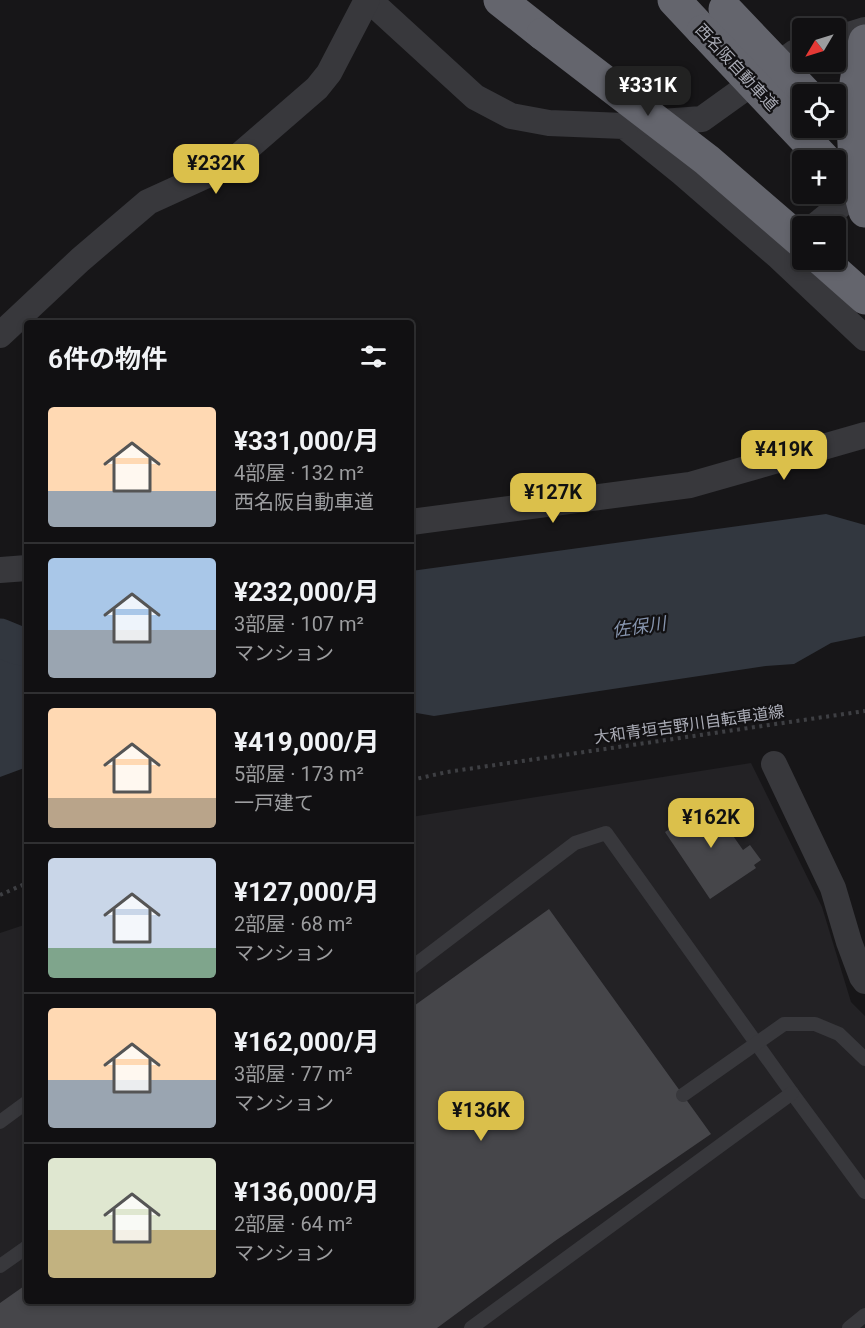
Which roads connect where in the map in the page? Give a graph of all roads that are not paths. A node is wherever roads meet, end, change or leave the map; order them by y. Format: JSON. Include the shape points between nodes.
{"nodes":[{"id":1,"x":368,"y":0,"type":"edge"},
{"id":2,"x":500,"y":0,"type":"edge"},
{"id":3,"x":674,"y":0,"type":"edge"},
{"id":4,"x":715,"y":14,"type":"edge"},
{"id":5,"x":865,"y":30,"type":"edge"},
{"id":6,"x":846,"y":36,"type":"edge"},
{"id":7,"x":865,"y":41,"type":"edge"},
{"id":8,"x":792,"y":54,"type":"edge"},
{"id":9,"x":795,"y":84,"type":"edge"},
{"id":10,"x":624,"y":126,"type":"junction"},
{"id":11,"x":846,"y":137,"type":"edge"},
{"id":12,"x":817,"y":150,"type":"edge"},
{"id":13,"x":865,"y":158,"type":"edge"},
{"id":14,"x":846,"y":182,"type":"edge"},
{"id":15,"x":865,"y":185,"type":"edge"},
{"id":16,"x":865,"y":202,"type":"edge"},
{"id":17,"x":865,"y":211,"type":"edge"},
{"id":18,"x":827,"y":216,"type":"edge"},
{"id":19,"x":790,"y":250,"type":"edge"},
{"id":20,"x":833,"y":270,"type":"edge"},
{"id":21,"x":865,"y":298,"type":"edge"},
{"id":22,"x":0,"y":335,"type":"edge"},
{"id":23,"x":865,"y":338,"type":"edge"},
{"id":24,"x":865,"y":435,"type":"edge"},
{"id":25,"x":414,"y":522,"type":"edge"},
{"id":26,"x":24,"y":568,"type":"edge"},
{"id":27,"x":0,"y":570,"type":"edge"},
{"id":28,"x":774,"y":764,"type":"dead end"},
{"id":29,"x":414,"y":966,"type":"edge"},
{"id":30,"x":865,"y":981,"type":"edge"},
{"id":31,"x":865,"y":1059,"type":"edge"},
{"id":32,"x":792,"y":1093,"type":"junction"},
{"id":33,"x":683,"y":1095,"type":"dead end"},
{"id":34,"x":24,"y":1104,"type":"edge"},
{"id":35,"x":0,"y":1122,"type":"edge"},
{"id":36,"x":865,"y":1192,"type":"edge"},
{"id":37,"x":24,"y":1249,"type":"edge"},
{"id":38,"x":0,"y":1266,"type":"edge"},
{"id":39,"x":865,"y":1315,"type":"edge"},
{"id":40,"x":471,"y":1328,"type":"edge"},
{"id":41,"x":849,"y":1328,"type":"edge"}],
"edges":[{"from":1,"to":10,"type":"street","via":[[475,97],[511,116],[549,123]]},
{"from":1,"to":22,"type":"street","via":[[317,88],[227,166],[148,202]]},
{"from":2,"to":19,"type":"highway","bridge":true,"via":[[707,160]]},
{"from":3,"to":4,"type":"highway","name":"西名阪自動車道"},
{"from":4,"to":9,"type":"highway","name":"西名阪自動車道","bridge":true},
{"from":4,"to":12,"type":"highway","name":"西名阪自動車道","bridge":true},
{"from":5,"to":6,"type":"street"},
{"from":7,"to":17,"type":"highway","bridge":true,"via":[[853,121],[857,176]]},
{"from":8,"to":10,"type":"street","via":[[702,119]]},
{"from":10,"to":19,"type":"street"},
{"from":11,"to":13,"type":"highway"},
{"from":14,"to":16,"type":"highway"},
{"from":15,"to":18,"type":"street"},
{"from":19,"to":23,"type":"street"},
{"from":20,"to":21,"type":"highway"},
{"from":24,"to":25,"type":"street","via":[[690,485]]},
{"from":26,"to":27,"type":"street"},
{"from":28,"to":30,"type":"street","via":[[833,888]]},
{"from":29,"to":32,"type":"lane","via":[[576,843],[606,832]]},
{"from":31,"to":33,"type":"lane","bridge":true,"via":[[839,1034],[823,1027],[784,1024]]},
{"from":32,"to":36,"type":"lane"},
{"from":32,"to":40,"type":"lane"},
{"from":34,"to":35,"type":"lane"},
{"from":37,"to":38,"type":"lane"},
{"from":39,"to":41,"type":"lane"}]}
